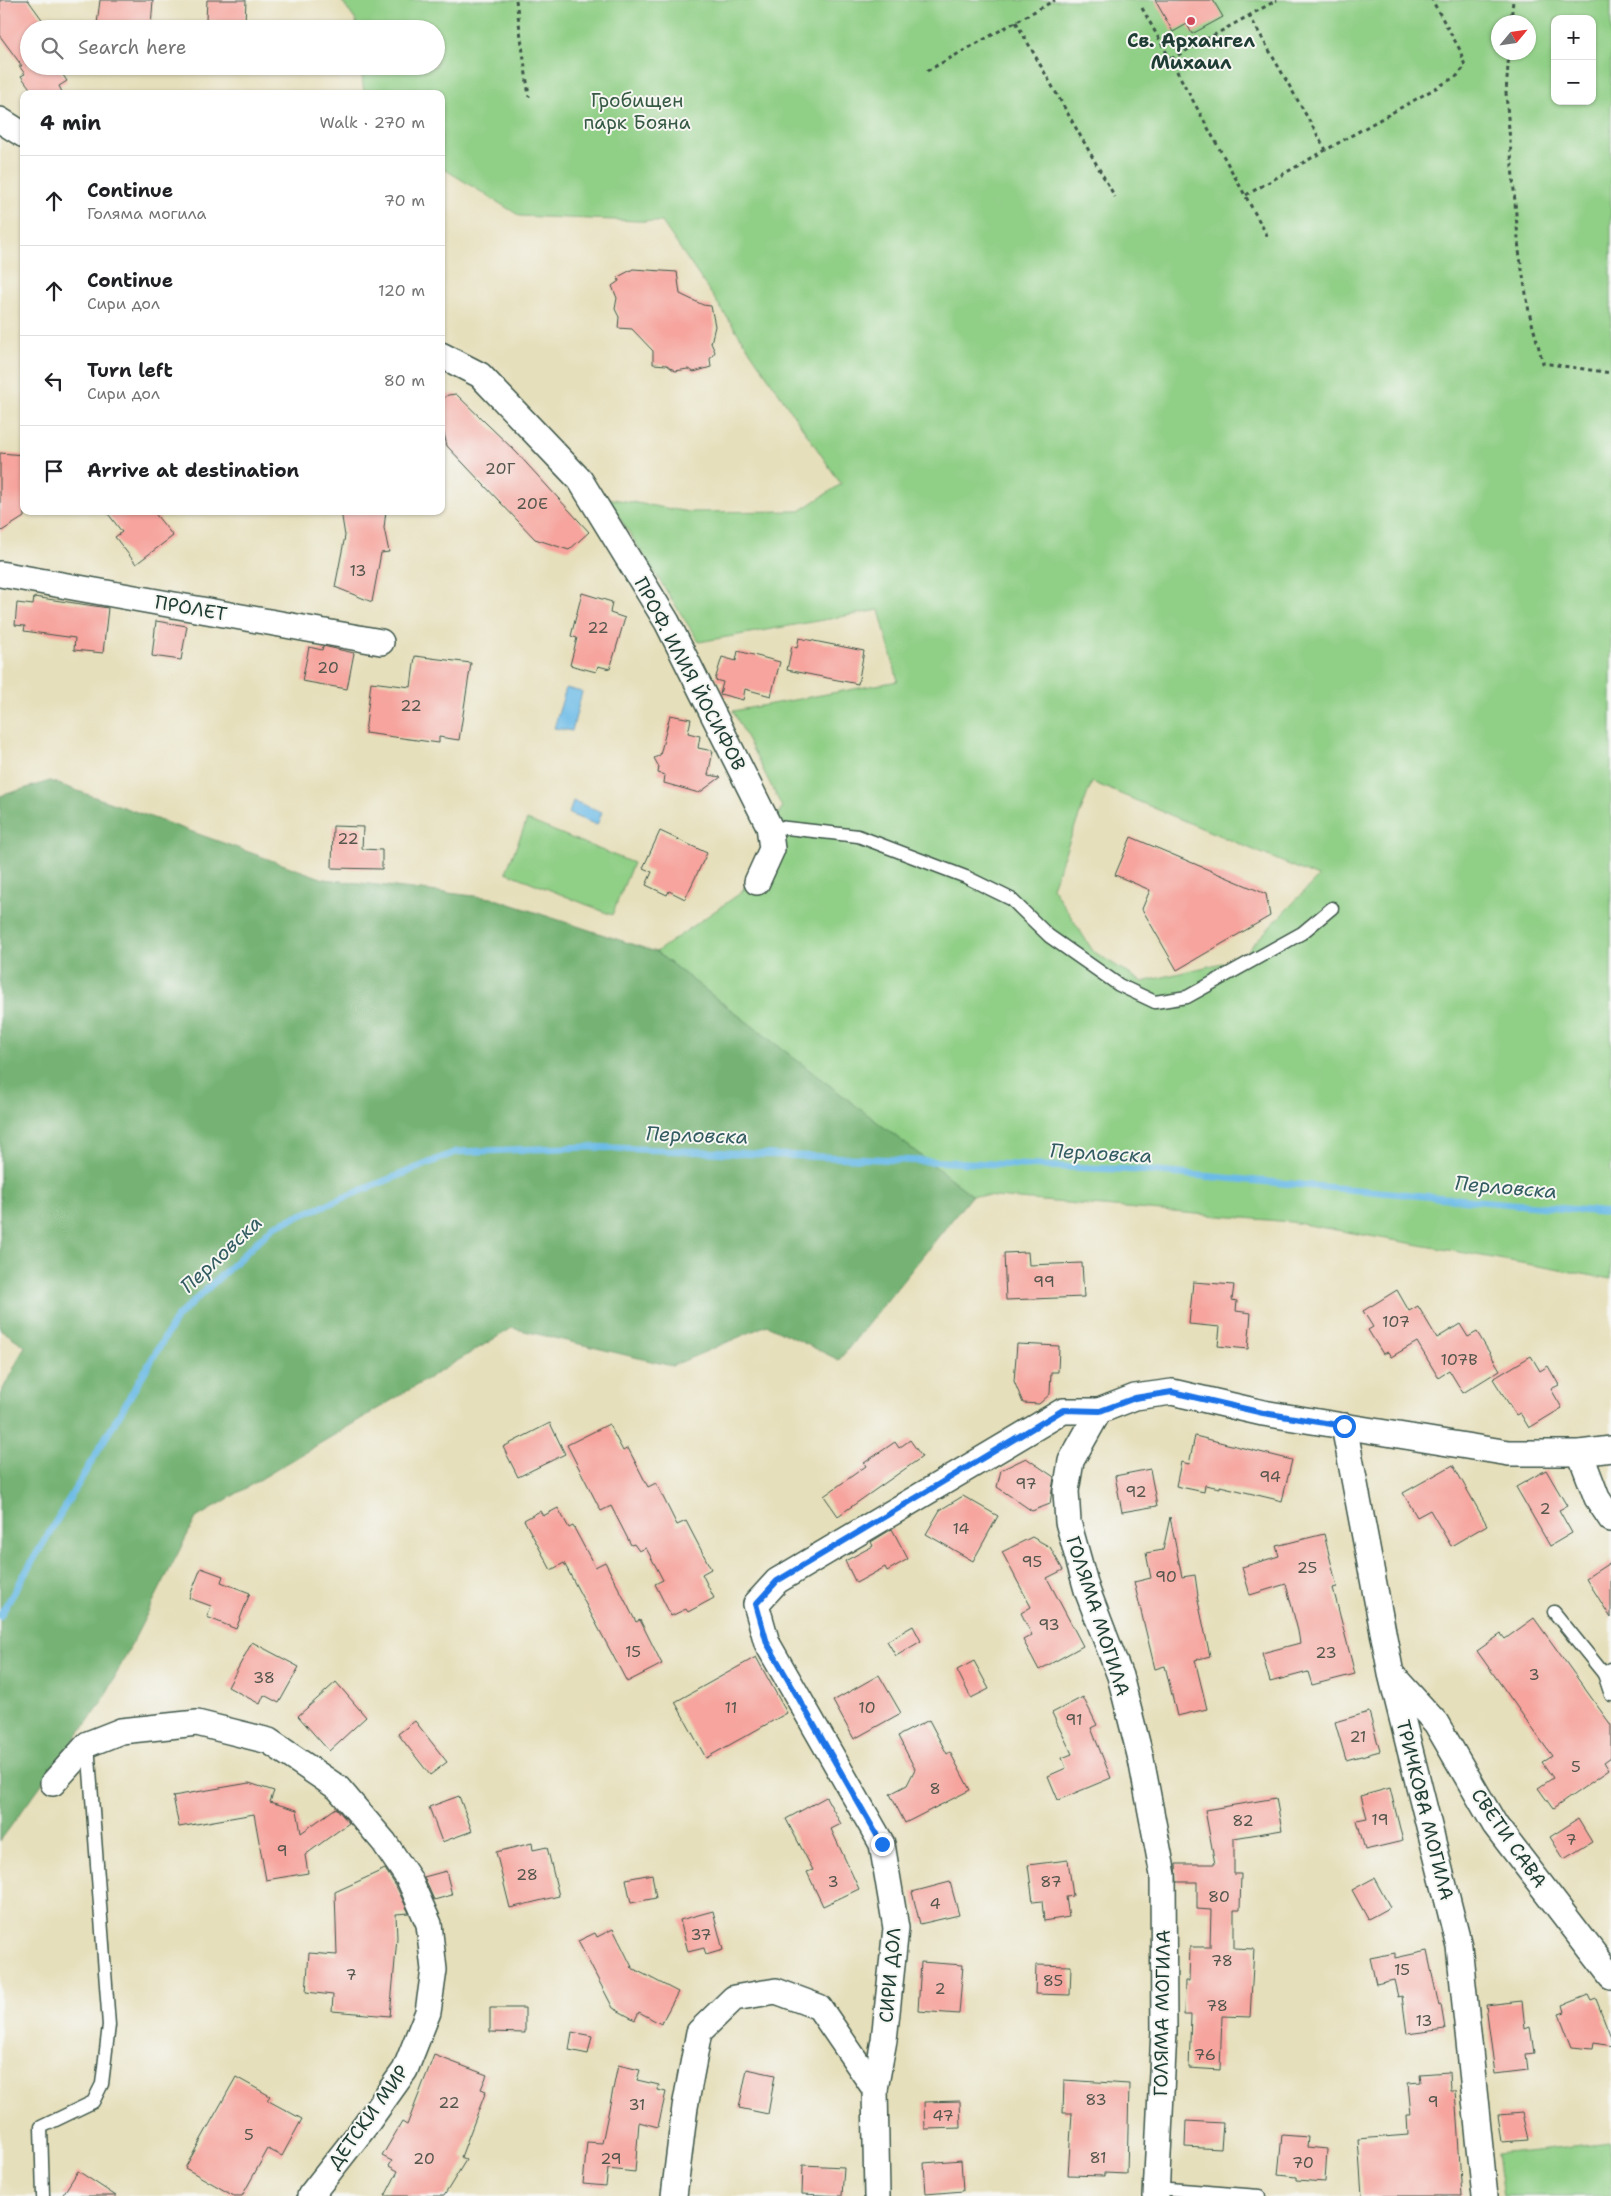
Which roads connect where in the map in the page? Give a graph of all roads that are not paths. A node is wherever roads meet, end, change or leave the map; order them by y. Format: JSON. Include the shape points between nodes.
{"nodes":[{"id":1,"x":0,"y":120,"type":"edge"},
{"id":2,"x":20,"y":132,"type":"edge"},
{"id":3,"x":445,"y":357,"type":"edge"},
{"id":4,"x":0,"y":574,"type":"edge"},
{"id":5,"x":381,"y":642,"type":"dead end"},
{"id":6,"x":769,"y":826,"type":"junction"},
{"id":7,"x":757,"y":882,"type":"dead end"},
{"id":8,"x":1332,"y":908,"type":"dead end"},
{"id":9,"x":1100,"y":1411,"type":"junction"},
{"id":10,"x":1344,"y":1426,"type":"junction"},
{"id":11,"x":1611,"y":1450,"type":"edge"},
{"id":12,"x":1580,"y":1453,"type":"junction"},
{"id":13,"x":1611,"y":1519,"type":"edge"},
{"id":14,"x":1554,"y":1612,"type":"dead end"},
{"id":15,"x":1608,"y":1671,"type":"edge"},
{"id":16,"x":1391,"y":1674,"type":"junction"},
{"id":17,"x":1611,"y":1695,"type":"edge"},
{"id":18,"x":88,"y":1744,"type":"junction"},
{"id":19,"x":53,"y":1783,"type":"dead end"},
{"id":20,"x":1611,"y":1976,"type":"edge"},
{"id":21,"x":875,"y":2089,"type":"junction"},
{"id":22,"x":1156,"y":2192,"type":"edge"},
{"id":23,"x":42,"y":2196,"type":"edge"},
{"id":24,"x":310,"y":2196,"type":"edge"},
{"id":25,"x":674,"y":2196,"type":"edge"},
{"id":26,"x":877,"y":2196,"type":"edge"},
{"id":27,"x":1259,"y":2196,"type":"edge"},
{"id":28,"x":1485,"y":2196,"type":"edge"}],
"edges":[{"from":1,"to":2,"type":"street"},
{"from":3,"to":6,"type":"street","name":"ПРОФ. ИЛИЯ ЙОСИФОВ","via":[[480,375],[580,480],[667,622]]},
{"from":4,"to":5,"type":"street","name":"ПРОЛЕТ"},
{"from":6,"to":7,"type":"street","name":"ПРОФ. ИЛИЯ ЙОСИФОВ","via":[[772,849]]},
{"from":6,"to":8,"type":"lane","via":[[858,836],[966,877],[1011,898],[1049,936],[1120,985],[1154,1002],[1187,997],[1302,932]]},
{"from":9,"to":10,"type":"street","via":[[1135,1398],[1172,1392],[1263,1413]]},
{"from":9,"to":21,"type":"street","name":"СИРИ ДОЛ","via":[[1063,1410],[777,1581],[756,1604],[767,1643],[882,1844],[896,1928],[884,2040]]},
{"from":9,"to":22,"type":"street","name":"ГОЛЯМА МОГИЛА","via":[[1071,1461],[1066,1491],[1068,1522],[1087,1590],[1120,1676],[1141,1759],[1163,1875],[1164,2031]]},
{"from":10,"to":12,"type":"street","via":[[1509,1453]]},
{"from":10,"to":16,"type":"street","name":"ТРИЧКОВА МОГИЛА"},
{"from":11,"to":12,"type":"street"},
{"from":12,"to":13,"type":"street","via":[[1597,1498]]},
{"from":14,"to":15,"type":"lane"},
{"from":15,"to":17,"type":"lane"},
{"from":16,"to":20,"type":"street","name":"СВЕТИ САВА","via":[[1436,1723],[1495,1825]]},
{"from":16,"to":28,"type":"street","name":"ТРИЧКОВА МОГИЛА","via":[[1459,1946]]},
{"from":18,"to":19,"type":"street","name":"ДЕТСКИ МИР"},
{"from":18,"to":23,"type":"lane","via":[[110,2025],[102,2084],[93,2102],[41,2127]]},
{"from":18,"to":24,"type":"street","name":"ДЕТСКИ МИР","via":[[121,1731],[197,1723],[269,1741],[338,1788],[384,1842],[409,1879],[430,1924],[434,1970],[428,2012],[405,2070]]},
{"from":21,"to":25,"type":"street","via":[[819,2007],[776,1991],[734,1998],[699,2032]]},
{"from":21,"to":26,"type":"street"},
{"from":22,"to":27,"type":"lane"}]}
